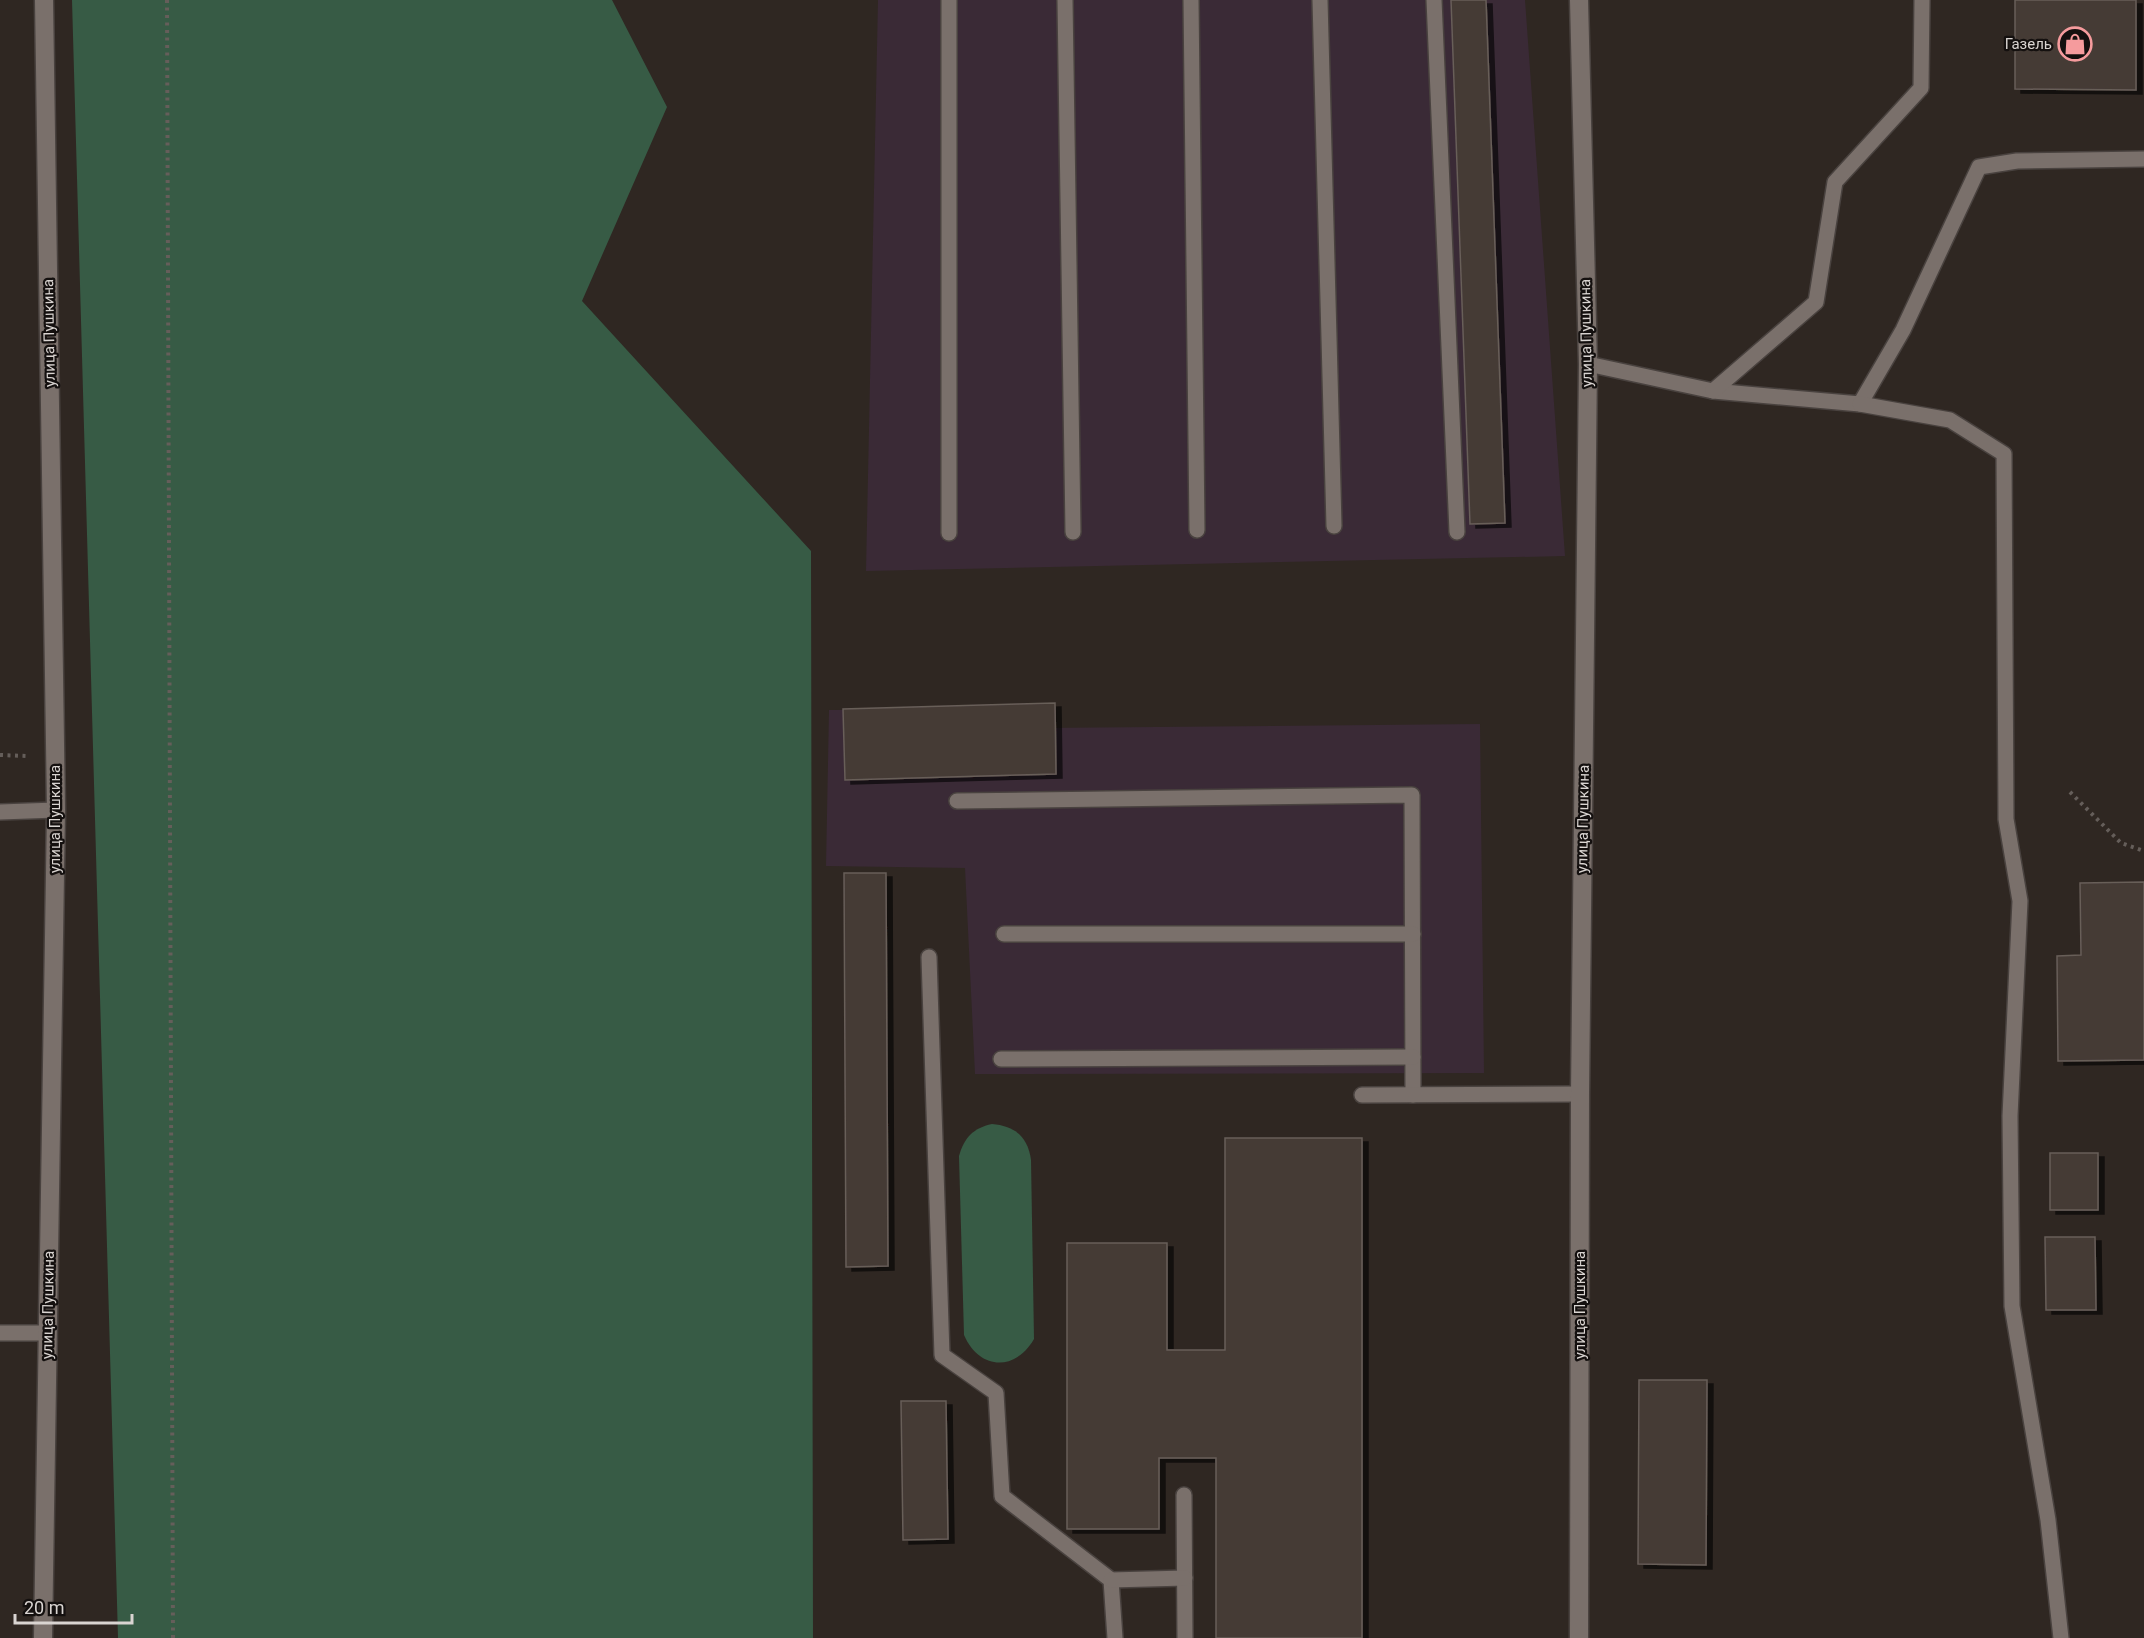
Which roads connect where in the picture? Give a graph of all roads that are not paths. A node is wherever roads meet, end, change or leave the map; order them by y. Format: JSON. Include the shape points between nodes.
{"nodes":[{"id":1,"x":44,"y":0,"type":"edge"},
{"id":2,"x":949,"y":0,"type":"edge"},
{"id":3,"x":1065,"y":0,"type":"edge"},
{"id":4,"x":1191,"y":0,"type":"edge"},
{"id":5,"x":1320,"y":0,"type":"edge"},
{"id":6,"x":1434,"y":0,"type":"edge"},
{"id":7,"x":1579,"y":0,"type":"edge"},
{"id":8,"x":1922,"y":0,"type":"edge"},
{"id":9,"x":2144,"y":159,"type":"edge"},
{"id":10,"x":1588,"y":364,"type":"junction"},
{"id":11,"x":1713,"y":391,"type":"junction"},
{"id":12,"x":1860,"y":404,"type":"junction"},
{"id":13,"x":1334,"y":526,"type":"dead end"},
{"id":14,"x":1197,"y":530,"type":"dead end"},
{"id":15,"x":1073,"y":532,"type":"dead end"},
{"id":16,"x":1457,"y":532,"type":"dead end"},
{"id":17,"x":949,"y":533,"type":"dead end"},
{"id":18,"x":957,"y":801,"type":"dead end"},
{"id":19,"x":56,"y":810,"type":"junction"},
{"id":20,"x":0,"y":812,"type":"edge"},
{"id":21,"x":1004,"y":933,"type":"dead end"},
{"id":22,"x":1413,"y":934,"type":"junction"},
{"id":23,"x":929,"y":957,"type":"dead end"},
{"id":24,"x":1413,"y":1058,"type":"junction"},
{"id":25,"x":1001,"y":1059,"type":"dead end"},
{"id":26,"x":1580,"y":1094,"type":"junction"},
{"id":27,"x":1362,"y":1095,"type":"dead end"},
{"id":28,"x":1413,"y":1095,"type":"junction"},
{"id":29,"x":0,"y":1333,"type":"edge"},
{"id":30,"x":48,"y":1333,"type":"junction"},
{"id":31,"x":1184,"y":1496,"type":"dead end"},
{"id":32,"x":1185,"y":1578,"type":"junction"},
{"id":33,"x":1111,"y":1580,"type":"junction"},
{"id":34,"x":43,"y":1638,"type":"edge"},
{"id":35,"x":1114,"y":1638,"type":"edge"},
{"id":36,"x":1185,"y":1638,"type":"edge"},
{"id":37,"x":1579,"y":1638,"type":"edge"},
{"id":38,"x":2061,"y":1638,"type":"edge"}],
"edges":[{"from":1,"to":19,"type":"street","name":"улица Пушкина"},
{"from":2,"to":17,"type":"lane"},
{"from":3,"to":15,"type":"lane"},
{"from":4,"to":14,"type":"lane"},
{"from":5,"to":13,"type":"lane"},
{"from":6,"to":16,"type":"lane"},
{"from":7,"to":10,"type":"street","name":"улица Пушкина"},
{"from":8,"to":11,"type":"lane","via":[[1921,88],[1835,182],[1816,302]]},
{"from":9,"to":12,"type":"lane","via":[[2017,161],[1979,167],[1903,330]]},
{"from":10,"to":11,"type":"lane"},
{"from":10,"to":26,"type":"street","name":"улица Пушкина"},
{"from":11,"to":12,"type":"lane"},
{"from":12,"to":38,"type":"lane","via":[[1950,420],[2004,454],[2006,819],[2020,901],[2010,1116],[2012,1306],[2048,1520]]},
{"from":18,"to":22,"type":"lane","via":[[1412,795]]},
{"from":19,"to":20,"type":"lane"},
{"from":19,"to":30,"type":"street","name":"улица Пушкина"},
{"from":21,"to":22,"type":"lane"},
{"from":22,"to":24,"type":"lane"},
{"from":23,"to":33,"type":"lane","via":[[942,1355],[996,1394],[1002,1496]]},
{"from":24,"to":25,"type":"lane"},
{"from":24,"to":28,"type":"lane"},
{"from":26,"to":28,"type":"lane"},
{"from":26,"to":37,"type":"street","name":"улица Пушкина"},
{"from":27,"to":28,"type":"lane"},
{"from":29,"to":30,"type":"lane"},
{"from":30,"to":34,"type":"street","name":"улица Пушкина"},
{"from":31,"to":32,"type":"lane"},
{"from":32,"to":33,"type":"lane"},
{"from":32,"to":36,"type":"lane"},
{"from":33,"to":35,"type":"lane"}]}
